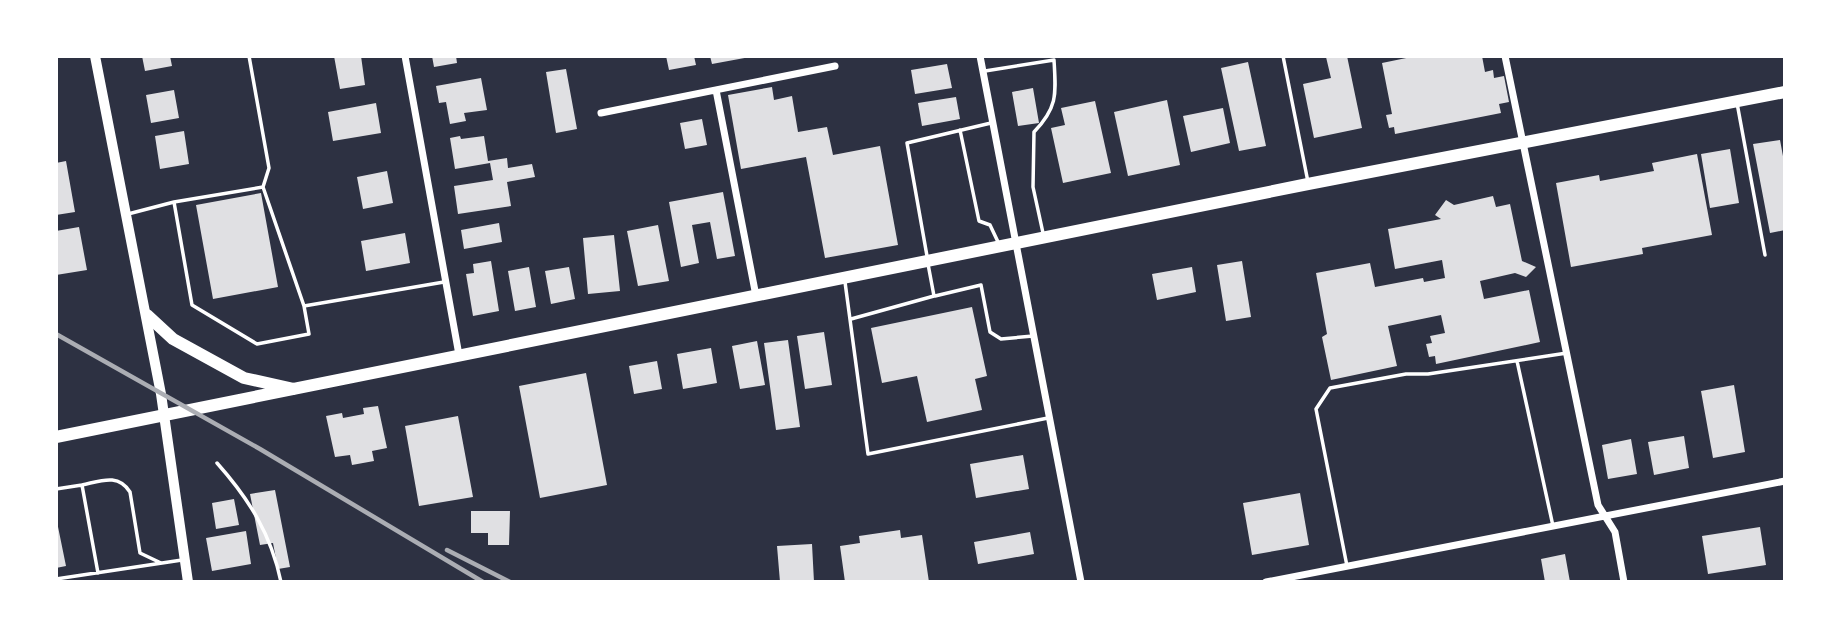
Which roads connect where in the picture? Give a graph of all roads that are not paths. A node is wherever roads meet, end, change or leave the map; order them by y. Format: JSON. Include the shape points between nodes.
{"nodes":[{"id":1,"x":95,"y":56,"type":"edge"},
{"id":2,"x":249,"y":56,"type":"edge"},
{"id":3,"x":405,"y":56,"type":"edge"},
{"id":4,"x":980,"y":56,"type":"edge"},
{"id":5,"x":1283,"y":56,"type":"edge"},
{"id":6,"x":1505,"y":56,"type":"edge"},
{"id":7,"x":835,"y":66,"type":"dead end"},
{"id":8,"x":983,"y":71,"type":"junction"},
{"id":9,"x":716,"y":90,"type":"junction"},
{"id":10,"x":1785,"y":92,"type":"edge"},
{"id":11,"x":1737,"y":101,"type":"junction"},
{"id":12,"x":601,"y":113,"type":"dead end"},
{"id":13,"x":993,"y":123,"type":"junction"},
{"id":14,"x":960,"y":130,"type":"junction"},
{"id":15,"x":1524,"y":143,"type":"junction"},
{"id":16,"x":1308,"y":184,"type":"junction"},
{"id":17,"x":262,"y":187,"type":"junction"},
{"id":18,"x":174,"y":202,"type":"junction"},
{"id":19,"x":128,"y":214,"type":"junction"},
{"id":20,"x":1044,"y":237,"type":"junction"},
{"id":21,"x":1017,"y":243,"type":"junction"},
{"id":22,"x":999,"y":246,"type":"junction"},
{"id":23,"x":1765,"y":255,"type":"dead end"},
{"id":24,"x":928,"y":261,"type":"junction"},
{"id":25,"x":845,"y":279,"type":"junction"},
{"id":26,"x":444,"y":282,"type":"junction"},
{"id":27,"x":934,"y":296,"type":"junction"},
{"id":28,"x":757,"y":297,"type":"junction"},
{"id":29,"x":304,"y":306,"type":"junction"},
{"id":30,"x":147,"y":315,"type":"junction"},
{"id":31,"x":850,"y":319,"type":"junction"},
{"id":32,"x":1035,"y":335,"type":"junction"},
{"id":33,"x":1568,"y":353,"type":"junction"},
{"id":34,"x":459,"y":355,"type":"junction"},
{"id":35,"x":1517,"y":361,"type":"junction"},
{"id":36,"x":297,"y":390,"type":"junction"},
{"id":37,"x":165,"y":416,"type":"junction"},
{"id":38,"x":1050,"y":418,"type":"junction"},
{"id":39,"x":56,"y":437,"type":"edge"},
{"id":40,"x":217,"y":463,"type":"dead end"},
{"id":41,"x":1785,"y":481,"type":"edge"},
{"id":42,"x":82,"y":485,"type":"junction"},
{"id":43,"x":56,"y":489,"type":"edge"},
{"id":44,"x":1605,"y":517,"type":"junction"},
{"id":45,"x":1553,"y":526,"type":"junction"},
{"id":46,"x":186,"y":559,"type":"junction"},
{"id":47,"x":161,"y":563,"type":"junction"},
{"id":48,"x":1347,"y":566,"type":"junction"},
{"id":49,"x":99,"y":573,"type":"junction"},
{"id":50,"x":56,"y":579,"type":"edge"},
{"id":51,"x":188,"y":582,"type":"edge"},
{"id":52,"x":281,"y":582,"type":"edge"},
{"id":53,"x":1081,"y":582,"type":"edge"},
{"id":54,"x":1266,"y":582,"type":"edge"},
{"id":55,"x":1624,"y":582,"type":"edge"}],
"edges":[{"from":1,"to":19,"type":"main road"},
{"from":2,"to":17,"type":"lane","via":[[270,168]]},
{"from":3,"to":26,"type":"street"},
{"from":4,"to":8,"type":"street"},
{"from":5,"to":16,"type":"lane"},
{"from":6,"to":15,"type":"street"},
{"from":7,"to":9,"type":"street"},
{"from":8,"to":13,"type":"street"},
{"from":8,"to":20,"type":"lane","via":[[1054,60],[1056,95],[1048,117],[1034,132],[1033,187]]},
{"from":9,"to":12,"type":"street"},
{"from":9,"to":28,"type":"street"},
{"from":10,"to":11,"type":"main road"},
{"from":11,"to":15,"type":"main road"},
{"from":11,"to":23,"type":"lane"},
{"from":13,"to":14,"type":"lane"},
{"from":13,"to":21,"type":"street"},
{"from":14,"to":22,"type":"lane","via":[[979,221],[990,225]]},
{"from":14,"to":24,"type":"lane","via":[[907,142]]},
{"from":15,"to":16,"type":"main road"},
{"from":15,"to":33,"type":"street"},
{"from":16,"to":20,"type":"main road"},
{"from":17,"to":18,"type":"lane"},
{"from":17,"to":29,"type":"lane"},
{"from":18,"to":19,"type":"lane"},
{"from":18,"to":29,"type":"lane","via":[[192,304],[257,344],[309,334]]},
{"from":19,"to":30,"type":"main road"},
{"from":20,"to":21,"type":"main road"},
{"from":21,"to":22,"type":"main road"},
{"from":21,"to":32,"type":"street"},
{"from":22,"to":24,"type":"main road"},
{"from":24,"to":25,"type":"main road"},
{"from":24,"to":27,"type":"lane"},
{"from":25,"to":28,"type":"main road"},
{"from":25,"to":31,"type":"lane"},
{"from":26,"to":29,"type":"lane"},
{"from":26,"to":34,"type":"street"},
{"from":27,"to":31,"type":"lane"},
{"from":27,"to":32,"type":"lane","via":[[981,285],[990,331],[1001,339]]},
{"from":28,"to":34,"type":"main road"},
{"from":30,"to":36,"type":"main road","via":[[173,340],[244,378]]},
{"from":30,"to":37,"type":"main road"},
{"from":31,"to":38,"type":"lane","via":[[868,454]]},
{"from":32,"to":38,"type":"street"},
{"from":33,"to":35,"type":"lane"},
{"from":33,"to":44,"type":"street","via":[[1598,505]]},
{"from":34,"to":36,"type":"main road"},
{"from":35,"to":45,"type":"lane"},
{"from":35,"to":48,"type":"lane","via":[[1330,388],[1316,409]]},
{"from":36,"to":37,"type":"main road"},
{"from":37,"to":39,"type":"main road"},
{"from":37,"to":46,"type":"main road"},
{"from":38,"to":53,"type":"street"},
{"from":40,"to":52,"type":"lane","via":[[248,498],[276,558]]},
{"from":41,"to":44,"type":"street"},
{"from":42,"to":43,"type":"lane"},
{"from":42,"to":47,"type":"lane","via":[[112,479],[126,485],[140,553]]},
{"from":42,"to":49,"type":"lane"},
{"from":44,"to":45,"type":"street"},
{"from":44,"to":55,"type":"street","via":[[1615,531]]},
{"from":45,"to":48,"type":"street"},
{"from":46,"to":47,"type":"lane"},
{"from":46,"to":51,"type":"main road"},
{"from":47,"to":49,"type":"lane"},
{"from":48,"to":54,"type":"street"},
{"from":49,"to":50,"type":"lane"}]}
